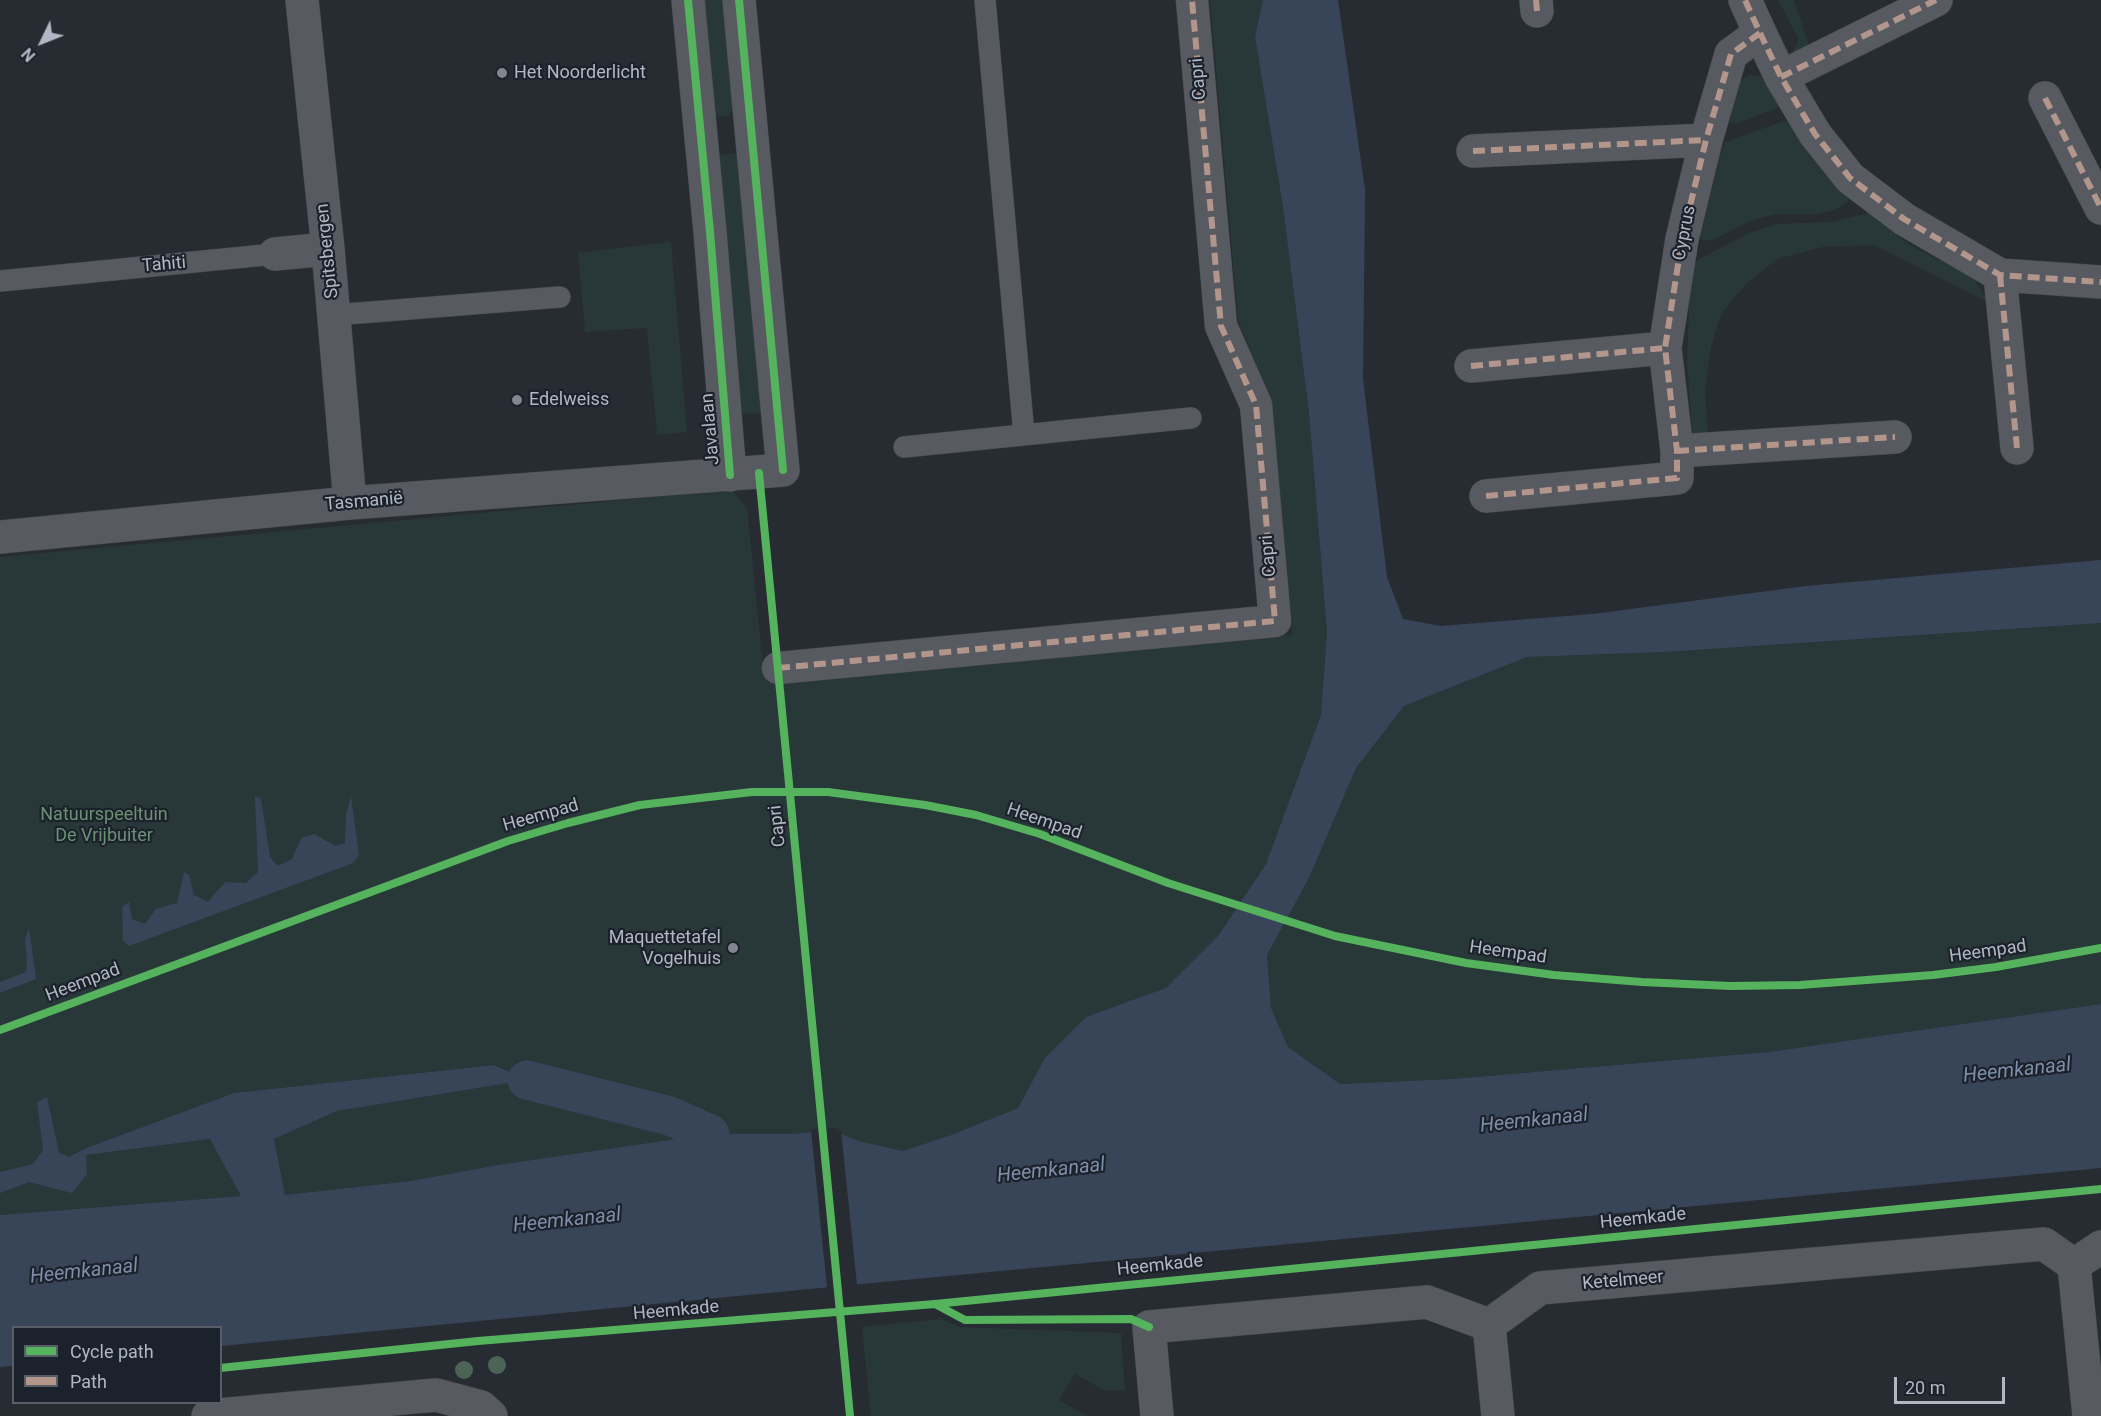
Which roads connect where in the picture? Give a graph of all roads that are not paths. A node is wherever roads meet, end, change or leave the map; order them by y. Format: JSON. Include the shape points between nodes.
{"nodes":[{"id":1,"x":302,"y":0,"type":"edge"},
{"id":2,"x":688,"y":0,"type":"edge"},
{"id":3,"x":739,"y":0,"type":"edge"},
{"id":4,"x":985,"y":0,"type":"edge"},
{"id":5,"x":1192,"y":0,"type":"edge"},
{"id":6,"x":1745,"y":0,"type":"edge"},
{"id":7,"x":1936,"y":0,"type":"edge"},
{"id":8,"x":1760,"y":33,"type":"junction"},
{"id":9,"x":1781,"y":77,"type":"junction"},
{"id":10,"x":2045,"y":99,"type":"dead end"},
{"id":11,"x":751,"y":135,"type":"junction"},
{"id":12,"x":702,"y":140,"type":"junction"},
{"id":13,"x":1706,"y":140,"type":"junction"},
{"id":14,"x":1473,"y":151,"type":"dead end"},
{"id":15,"x":2101,"y":208,"type":"edge"},
{"id":16,"x":328,"y":249,"type":"junction"},
{"id":17,"x":275,"y":254,"type":"joint"},
{"id":18,"x":2000,"y":275,"type":"junction"},
{"id":19,"x":0,"y":281,"type":"edge"},
{"id":20,"x":2101,"y":282,"type":"edge"},
{"id":21,"x":560,"y":297,"type":"dead end"},
{"id":22,"x":334,"y":315,"type":"junction"},
{"id":23,"x":1665,"y":348,"type":"junction"},
{"id":24,"x":1471,"y":366,"type":"dead end"},
{"id":25,"x":1191,"y":418,"type":"dead end"},
{"id":26,"x":1024,"y":435,"type":"junction"},
{"id":27,"x":1895,"y":437,"type":"dead end"},
{"id":28,"x":904,"y":447,"type":"dead end"},
{"id":29,"x":2017,"y":448,"type":"dead end"},
{"id":30,"x":1677,"y":451,"type":"junction"},
{"id":31,"x":730,"y":475,"type":"junction"},
{"id":32,"x":1486,"y":496,"type":"dead end"},
{"id":33,"x":350,"y":503,"type":"junction"},
{"id":34,"x":0,"y":537,"type":"edge"},
{"id":35,"x":778,"y":668,"type":"dead end"},
{"id":36,"x":2101,"y":1247,"type":"edge"},
{"id":37,"x":2074,"y":1265,"type":"junction"},
{"id":38,"x":1489,"y":1325,"type":"junction"},
{"id":39,"x":486,"y":1412,"type":"edge"},
{"id":40,"x":208,"y":1416,"type":"edge"},
{"id":41,"x":1157,"y":1416,"type":"edge"},
{"id":42,"x":1498,"y":1416,"type":"edge"},
{"id":43,"x":2089,"y":1416,"type":"edge"}],
"edges":[{"from":1,"to":16,"type":"street","name":"Spitsbergen"},
{"from":2,"to":12,"type":"street","name":"Javalaan"},
{"from":3,"to":11,"type":"street","name":"Javalaan"},
{"from":4,"to":26,"type":"lane"},
{"from":5,"to":35,"type":"street","name":"Capri","via":[[1221,326],[1256,405],[1275,621]]},
{"from":6,"to":8,"type":"street"},
{"from":7,"to":9,"type":"street"},
{"from":8,"to":9,"type":"street"},
{"from":8,"to":13,"type":"street","name":"Cyprus","via":[[1731,54]]},
{"from":9,"to":18,"type":"street","via":[[1815,134],[1850,178],[1904,219]]},
{"from":10,"to":15,"type":"street"},
{"from":11,"to":12,"type":"street"},
{"from":11,"to":31,"type":"street","name":"Javalaan","via":[[783,470]]},
{"from":12,"to":31,"type":"street","name":"Javalaan"},
{"from":13,"to":14,"type":"street"},
{"from":13,"to":23,"type":"street","name":"Cyprus","via":[[1682,238]]},
{"from":16,"to":17,"type":"street","name":"Tahiti"},
{"from":16,"to":22,"type":"street","name":"Spitsbergen"},
{"from":17,"to":19,"type":"lane","name":"Tahiti"},
{"from":18,"to":20,"type":"street"},
{"from":18,"to":29,"type":"street"},
{"from":21,"to":22,"type":"lane"},
{"from":22,"to":33,"type":"street","name":"Spitsbergen"},
{"from":23,"to":24,"type":"street"},
{"from":23,"to":30,"type":"street","name":"Cyprus"},
{"from":25,"to":26,"type":"lane"},
{"from":26,"to":28,"type":"lane"},
{"from":27,"to":30,"type":"street"},
{"from":30,"to":32,"type":"street","name":"Cyprus","via":[[1677,478]]},
{"from":31,"to":33,"type":"street","name":"Tasmanië"},
{"from":33,"to":34,"type":"street","name":"Tasmanië"},
{"from":36,"to":37,"type":"street"},
{"from":37,"to":38,"type":"street","name":"Ketelmeer","via":[[2044,1245],[1540,1288]]},
{"from":37,"to":43,"type":"street"},
{"from":38,"to":41,"type":"street","via":[[1427,1302],[1149,1327]]},
{"from":38,"to":42,"type":"street"},
{"from":39,"to":40,"type":"street","via":[[436,1395]]}]}
